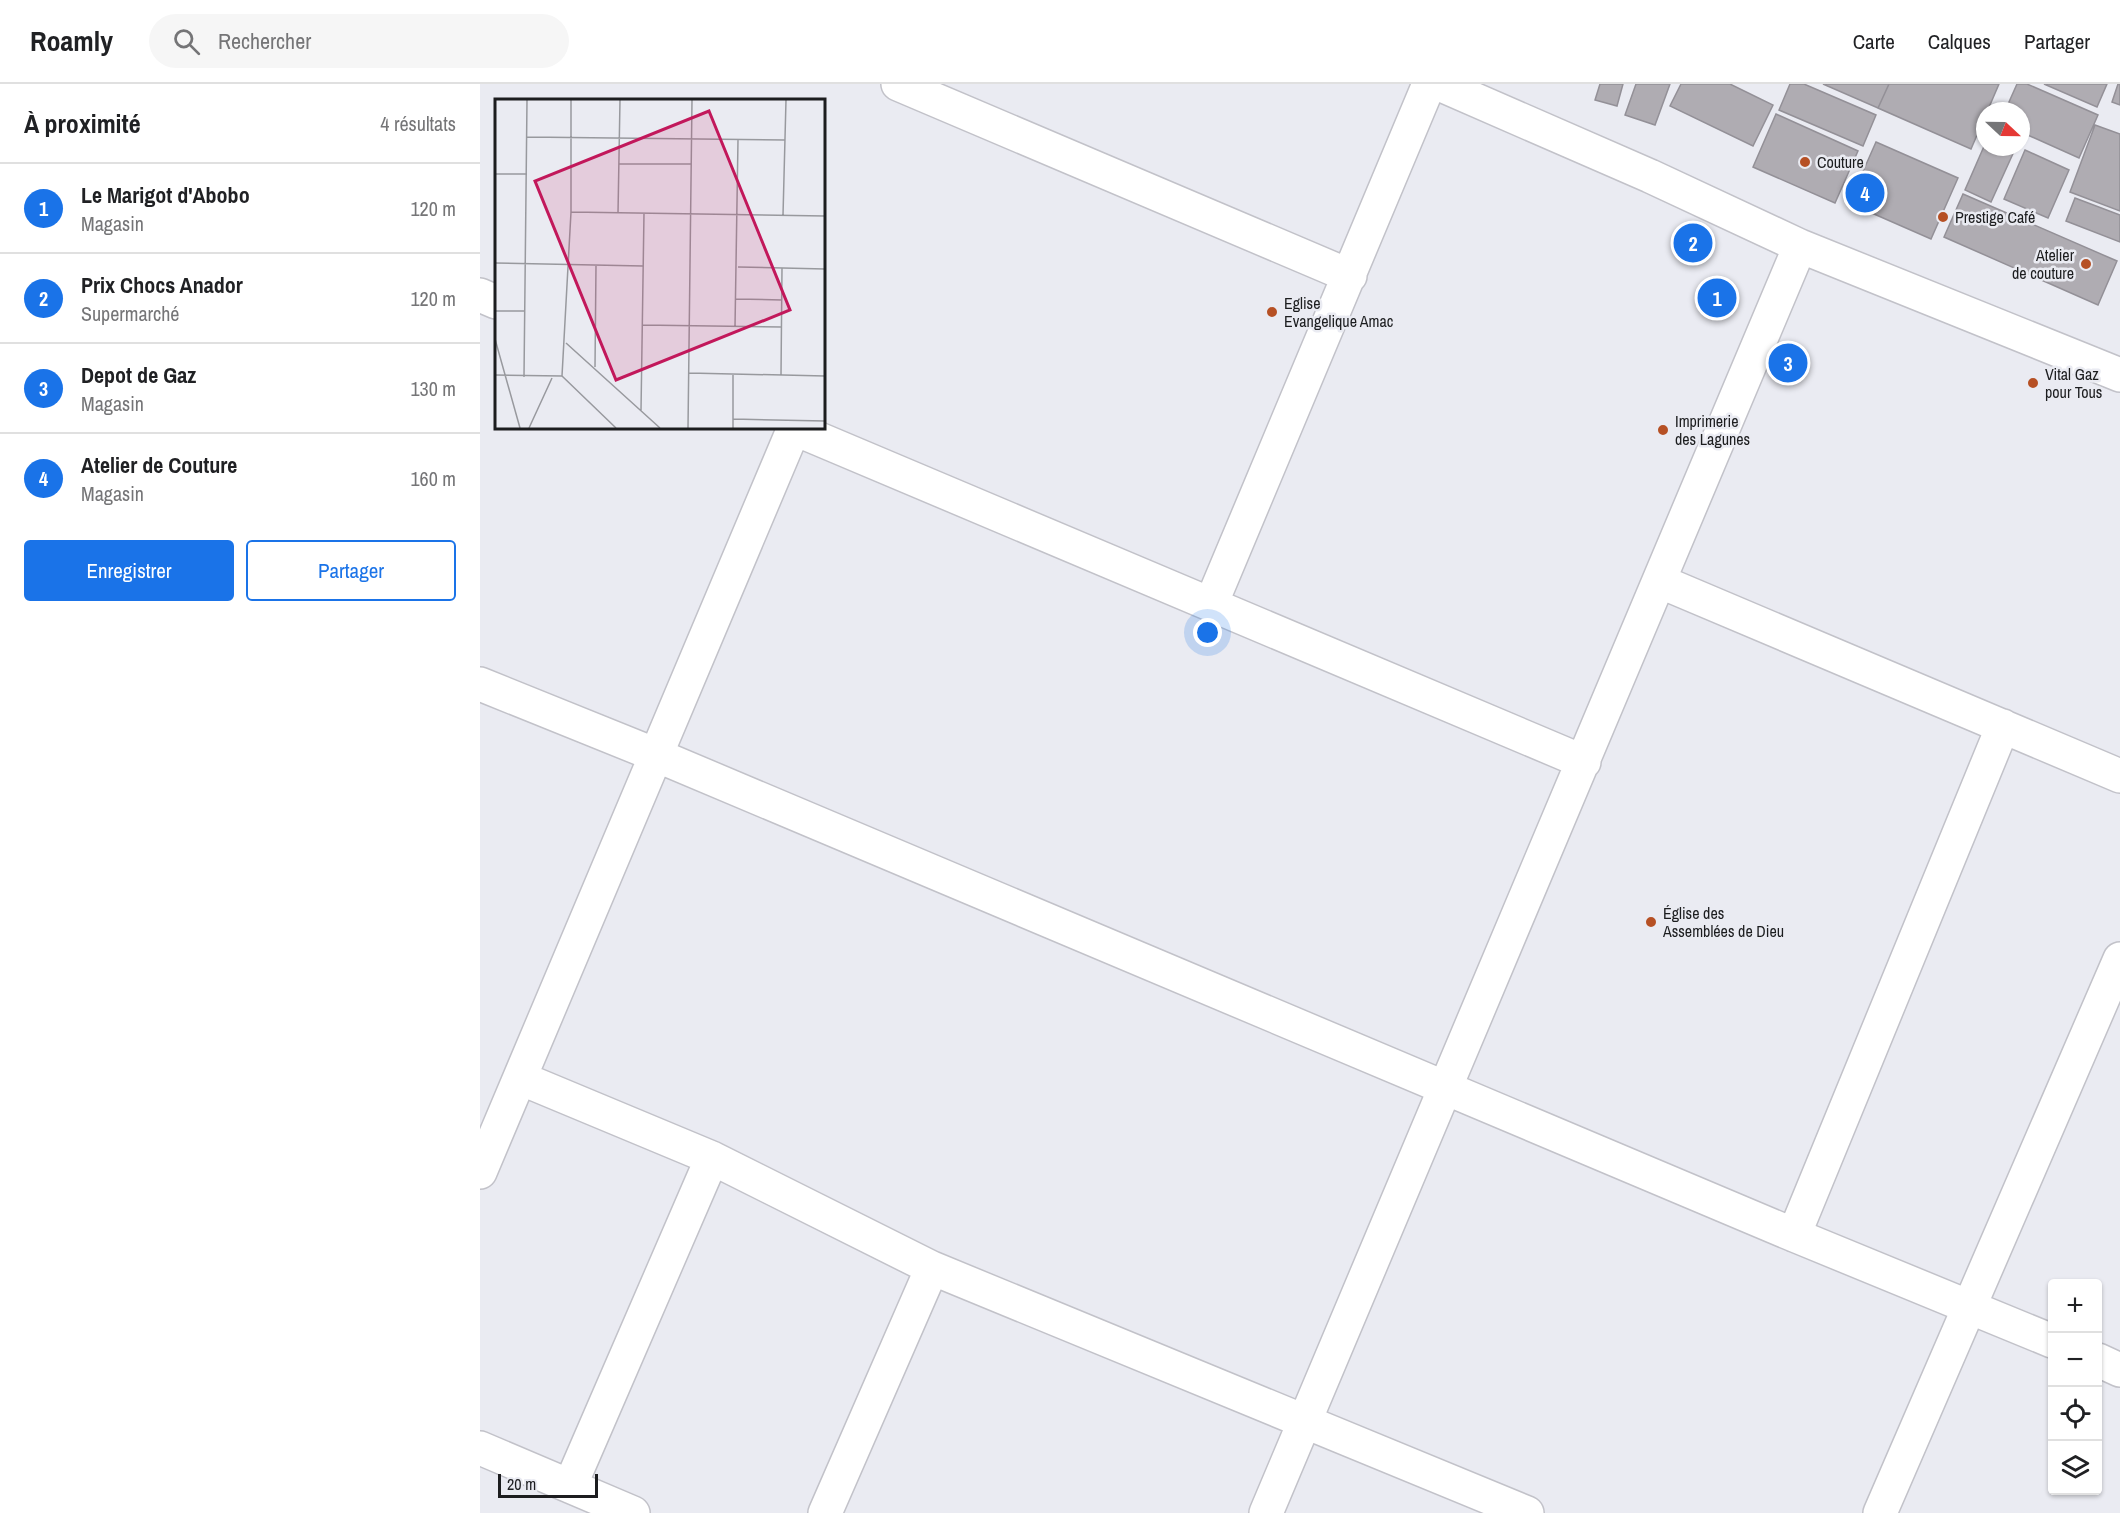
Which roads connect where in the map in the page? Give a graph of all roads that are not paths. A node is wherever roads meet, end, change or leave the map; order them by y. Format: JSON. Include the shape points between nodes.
{"nodes":[{"id":1,"x":898,"y":84,"type":"edge"},
{"id":2,"x":1429,"y":84,"type":"edge"},
{"id":3,"x":1440,"y":84,"type":"edge"},
{"id":4,"x":1800,"y":246,"type":"junction"},
{"id":5,"x":1350,"y":276,"type":"junction"},
{"id":6,"x":480,"y":295,"type":"edge"},
{"id":7,"x":495,"y":302,"type":"edge"},
{"id":8,"x":2120,"y":375,"type":"edge"},
{"id":9,"x":794,"y":429,"type":"edge"},
{"id":10,"x":796,"y":429,"type":"edge"},
{"id":11,"x":1659,"y":581,"type":"junction"},
{"id":12,"x":1211,"y":604,"type":"junction"},
{"id":13,"x":480,"y":684,"type":"edge"},
{"id":14,"x":2003,"y":726,"type":"junction"},
{"id":15,"x":656,"y":755,"type":"junction"},
{"id":16,"x":1584,"y":762,"type":"junction"},
{"id":17,"x":2120,"y":776,"type":"edge"},
{"id":18,"x":2120,"y":959,"type":"edge"},
{"id":19,"x":520,"y":1078,"type":"junction"},
{"id":20,"x":1445,"y":1088,"type":"junction"},
{"id":21,"x":712,"y":1158,"type":"junction"},
{"id":22,"x":480,"y":1172,"type":"edge"},
{"id":23,"x":1794,"y":1235,"type":"junction"},
{"id":24,"x":932,"y":1268,"type":"junction"},
{"id":25,"x":1969,"y":1306,"type":"junction"},
{"id":26,"x":2048,"y":1339,"type":"edge"},
{"id":27,"x":2102,"y":1362,"type":"edge"},
{"id":28,"x":2120,"y":1370,"type":"edge"},
{"id":29,"x":1304,"y":1421,"type":"junction"},
{"id":30,"x":480,"y":1448,"type":"edge"},
{"id":31,"x":570,"y":1486,"type":"junction"},
{"id":32,"x":633,"y":1513,"type":"edge"},
{"id":33,"x":825,"y":1513,"type":"edge"},
{"id":34,"x":1266,"y":1513,"type":"edge"},
{"id":35,"x":1527,"y":1513,"type":"edge"},
{"id":36,"x":1880,"y":1513,"type":"edge"}],
"edges":[{"from":1,"to":5,"type":"street"},
{"from":2,"to":5,"type":"street"},
{"from":3,"to":4,"type":"street"},
{"from":4,"to":8,"type":"street"},
{"from":4,"to":11,"type":"street"},
{"from":5,"to":12,"type":"street"},
{"from":6,"to":7,"type":"street"},
{"from":9,"to":15,"type":"street"},
{"from":10,"to":12,"type":"street"},
{"from":11,"to":14,"type":"street"},
{"from":11,"to":16,"type":"street"},
{"from":12,"to":16,"type":"street"},
{"from":13,"to":15,"type":"street"},
{"from":14,"to":17,"type":"street"},
{"from":14,"to":23,"type":"street"},
{"from":15,"to":19,"type":"street"},
{"from":15,"to":20,"type":"street"},
{"from":16,"to":20,"type":"street"},
{"from":18,"to":25,"type":"street"},
{"from":19,"to":21,"type":"street"},
{"from":19,"to":22,"type":"street"},
{"from":20,"to":23,"type":"street"},
{"from":20,"to":29,"type":"street"},
{"from":21,"to":24,"type":"street"},
{"from":21,"to":31,"type":"street"},
{"from":23,"to":25,"type":"street"},
{"from":24,"to":29,"type":"street"},
{"from":24,"to":33,"type":"street"},
{"from":25,"to":26,"type":"street"},
{"from":25,"to":36,"type":"street"},
{"from":27,"to":28,"type":"street"},
{"from":29,"to":34,"type":"street"},
{"from":29,"to":35,"type":"street"},
{"from":30,"to":31,"type":"street"},
{"from":31,"to":32,"type":"street"}]}
